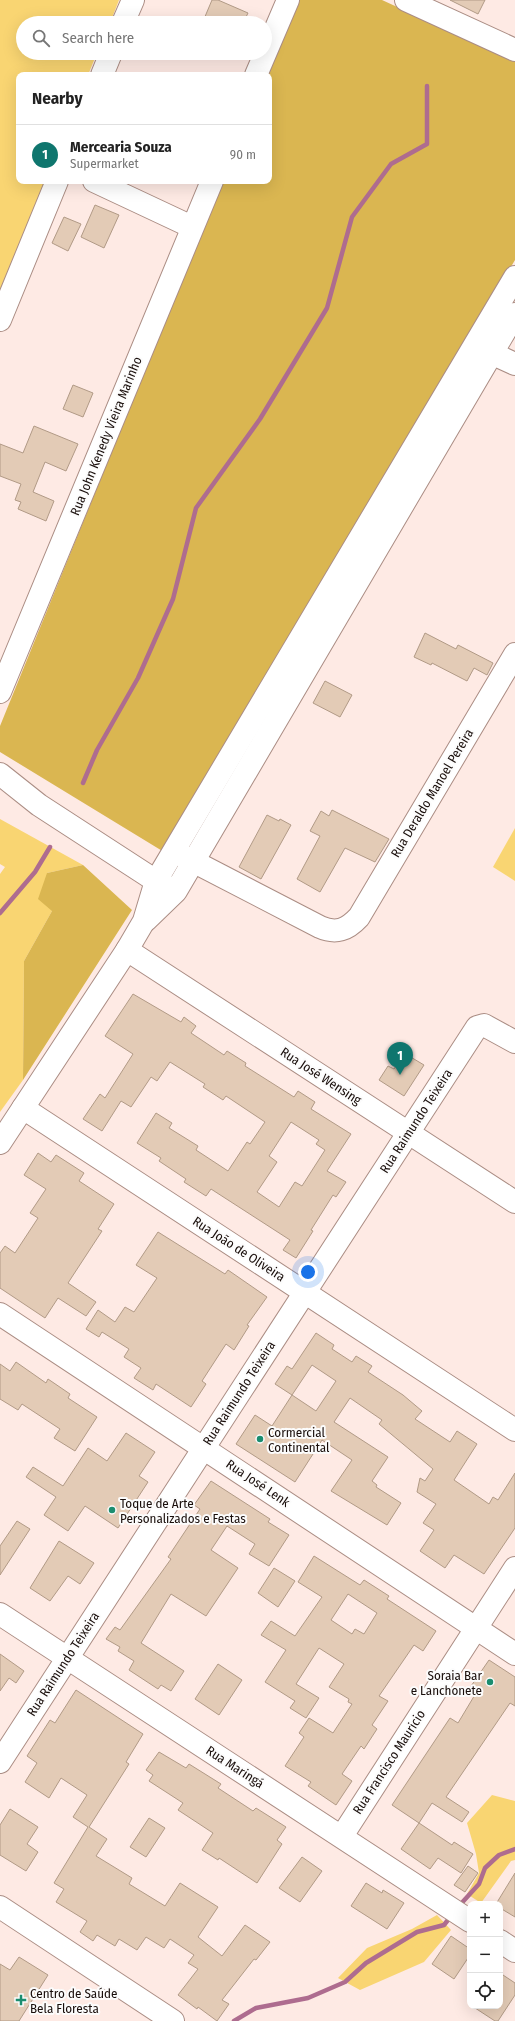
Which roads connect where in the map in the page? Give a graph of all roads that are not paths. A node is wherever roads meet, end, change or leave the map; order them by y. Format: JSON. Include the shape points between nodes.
{"nodes":[{"id":1,"x":133,"y":0,"type":"edge"},
{"id":2,"x":288,"y":0,"type":"edge"},
{"id":3,"x":406,"y":0,"type":"edge"},
{"id":4,"x":126,"y":16,"type":"edge"},
{"id":5,"x":272,"y":38,"type":"edge"},
{"id":6,"x":515,"y":50,"type":"edge"},
{"id":7,"x":108,"y":60,"type":"edge"},
{"id":8,"x":262,"y":60,"type":"edge"},
{"id":9,"x":103,"y":72,"type":"edge"},
{"id":10,"x":257,"y":72,"type":"edge"},
{"id":11,"x":57,"y":184,"type":"edge"},
{"id":12,"x":100,"y":184,"type":"edge"},
{"id":13,"x":211,"y":184,"type":"edge"},
{"id":14,"x":192,"y":227,"type":"junction"},
{"id":15,"x":515,"y":277,"type":"edge"},
{"id":16,"x":515,"y":314,"type":"edge"},
{"id":17,"x":0,"y":320,"type":"edge"},
{"id":18,"x":491,"y":353,"type":"junction"},
{"id":19,"x":515,"y":364,"type":"edge"},
{"id":20,"x":515,"y":654,"type":"edge"},
{"id":21,"x":0,"y":692,"type":"edge"},
{"id":22,"x":0,"y":774,"type":"edge"},
{"id":23,"x":0,"y":790,"type":"edge"},
{"id":24,"x":39,"y":805,"type":"junction"},
{"id":25,"x":174,"y":851,"type":"junction"},
{"id":26,"x":193,"y":861,"type":"junction"},
{"id":27,"x":156,"y":881,"type":"junction"},
{"id":28,"x":176,"y":891,"type":"junction"},
{"id":29,"x":144,"y":921,"type":"junction"},
{"id":30,"x":127,"y":950,"type":"junction"},
{"id":31,"x":515,"y":1042,"type":"edge"},
{"id":32,"x":23,"y":1108,"type":"junction"},
{"id":33,"x":409,"y":1133,"type":"junction"},
{"id":34,"x":0,"y":1143,"type":"edge"},
{"id":35,"x":515,"y":1202,"type":"edge"},
{"id":36,"x":304,"y":1291,"type":"junction"},
{"id":37,"x":0,"y":1314,"type":"edge"},
{"id":38,"x":515,"y":1430,"type":"edge"},
{"id":39,"x":204,"y":1448,"type":"junction"},
{"id":40,"x":515,"y":1568,"type":"edge"},
{"id":41,"x":0,"y":1614,"type":"edge"},
{"id":42,"x":475,"y":1628,"type":"junction"},
{"id":43,"x":515,"y":1654,"type":"edge"},
{"id":44,"x":66,"y":1658,"type":"junction"},
{"id":45,"x":0,"y":1762,"type":"edge"},
{"id":46,"x":342,"y":1836,"type":"junction"},
{"id":47,"x":0,"y":1907,"type":"edge"},
{"id":48,"x":461,"y":1915,"type":"edge"},
{"id":49,"x":503,"y":1943,"type":"edge"},
{"id":50,"x":515,"y":1951,"type":"edge"},
{"id":51,"x":173,"y":2021,"type":"edge"}],
"edges":[{"from":1,"to":4,"type":"street"},
{"from":2,"to":5,"type":"street"},
{"from":3,"to":6,"type":"street"},
{"from":7,"to":9,"type":"street"},
{"from":8,"to":10,"type":"street"},
{"from":11,"to":17,"type":"street"},
{"from":12,"to":14,"type":"street"},
{"from":13,"to":14,"type":"street","name":"Rua John Kenedy Vieira Marinho"},
{"from":14,"to":21,"type":"street","name":"Rua John Kenedy Vieira Marinho"},
{"from":15,"to":25,"type":"street"},
{"from":16,"to":18,"type":"street"},
{"from":18,"to":19,"type":"street"},
{"from":18,"to":26,"type":"street"},
{"from":20,"to":26,"type":"street","name":"Rua Deraldo Manoel Pereira","via":[[359,917],[346,929],[336,931],[320,927]]},
{"from":22,"to":24,"type":"street"},
{"from":23,"to":24,"type":"street"},
{"from":24,"to":27,"type":"street"},
{"from":25,"to":26,"type":"street"},
{"from":25,"to":27,"type":"street"},
{"from":26,"to":28,"type":"street"},
{"from":27,"to":28,"type":"street"},
{"from":27,"to":29,"type":"street"},
{"from":28,"to":29,"type":"street"},
{"from":29,"to":30,"type":"street"},
{"from":30,"to":32,"type":"street"},
{"from":30,"to":33,"type":"street","name":"Rua José Wensing"},
{"from":31,"to":33,"type":"street","name":"Rua Raimundo Teixeira","via":[[480,1025]]},
{"from":32,"to":34,"type":"street"},
{"from":32,"to":36,"type":"street","name":"Rua João de Oliveira"},
{"from":33,"to":35,"type":"street","name":"Rua José Wensing"},
{"from":33,"to":36,"type":"street","name":"Rua Raimundo Teixeira"},
{"from":36,"to":38,"type":"street","name":"Rua João de Oliveira"},
{"from":36,"to":39,"type":"street","name":"Rua Raimundo Teixeira"},
{"from":37,"to":39,"type":"street","name":"Rua José Lenk"},
{"from":39,"to":42,"type":"street","name":"Rua José Lenk"},
{"from":39,"to":44,"type":"street","name":"Rua Raimundo Teixeira"},
{"from":40,"to":42,"type":"street","name":"Rua Francisco Mauricio"},
{"from":41,"to":44,"type":"street","name":"Rua Maringá"},
{"from":42,"to":43,"type":"street","name":"Rua José Lenk"},
{"from":42,"to":46,"type":"street","name":"Rua Francisco Mauricio"},
{"from":44,"to":45,"type":"street","name":"Rua Raimundo Teixeira"},
{"from":44,"to":46,"type":"street","name":"Rua Maringá"},
{"from":46,"to":48,"type":"street","name":"Rua Maringá"},
{"from":47,"to":51,"type":"street"},
{"from":49,"to":50,"type":"street"}]}
